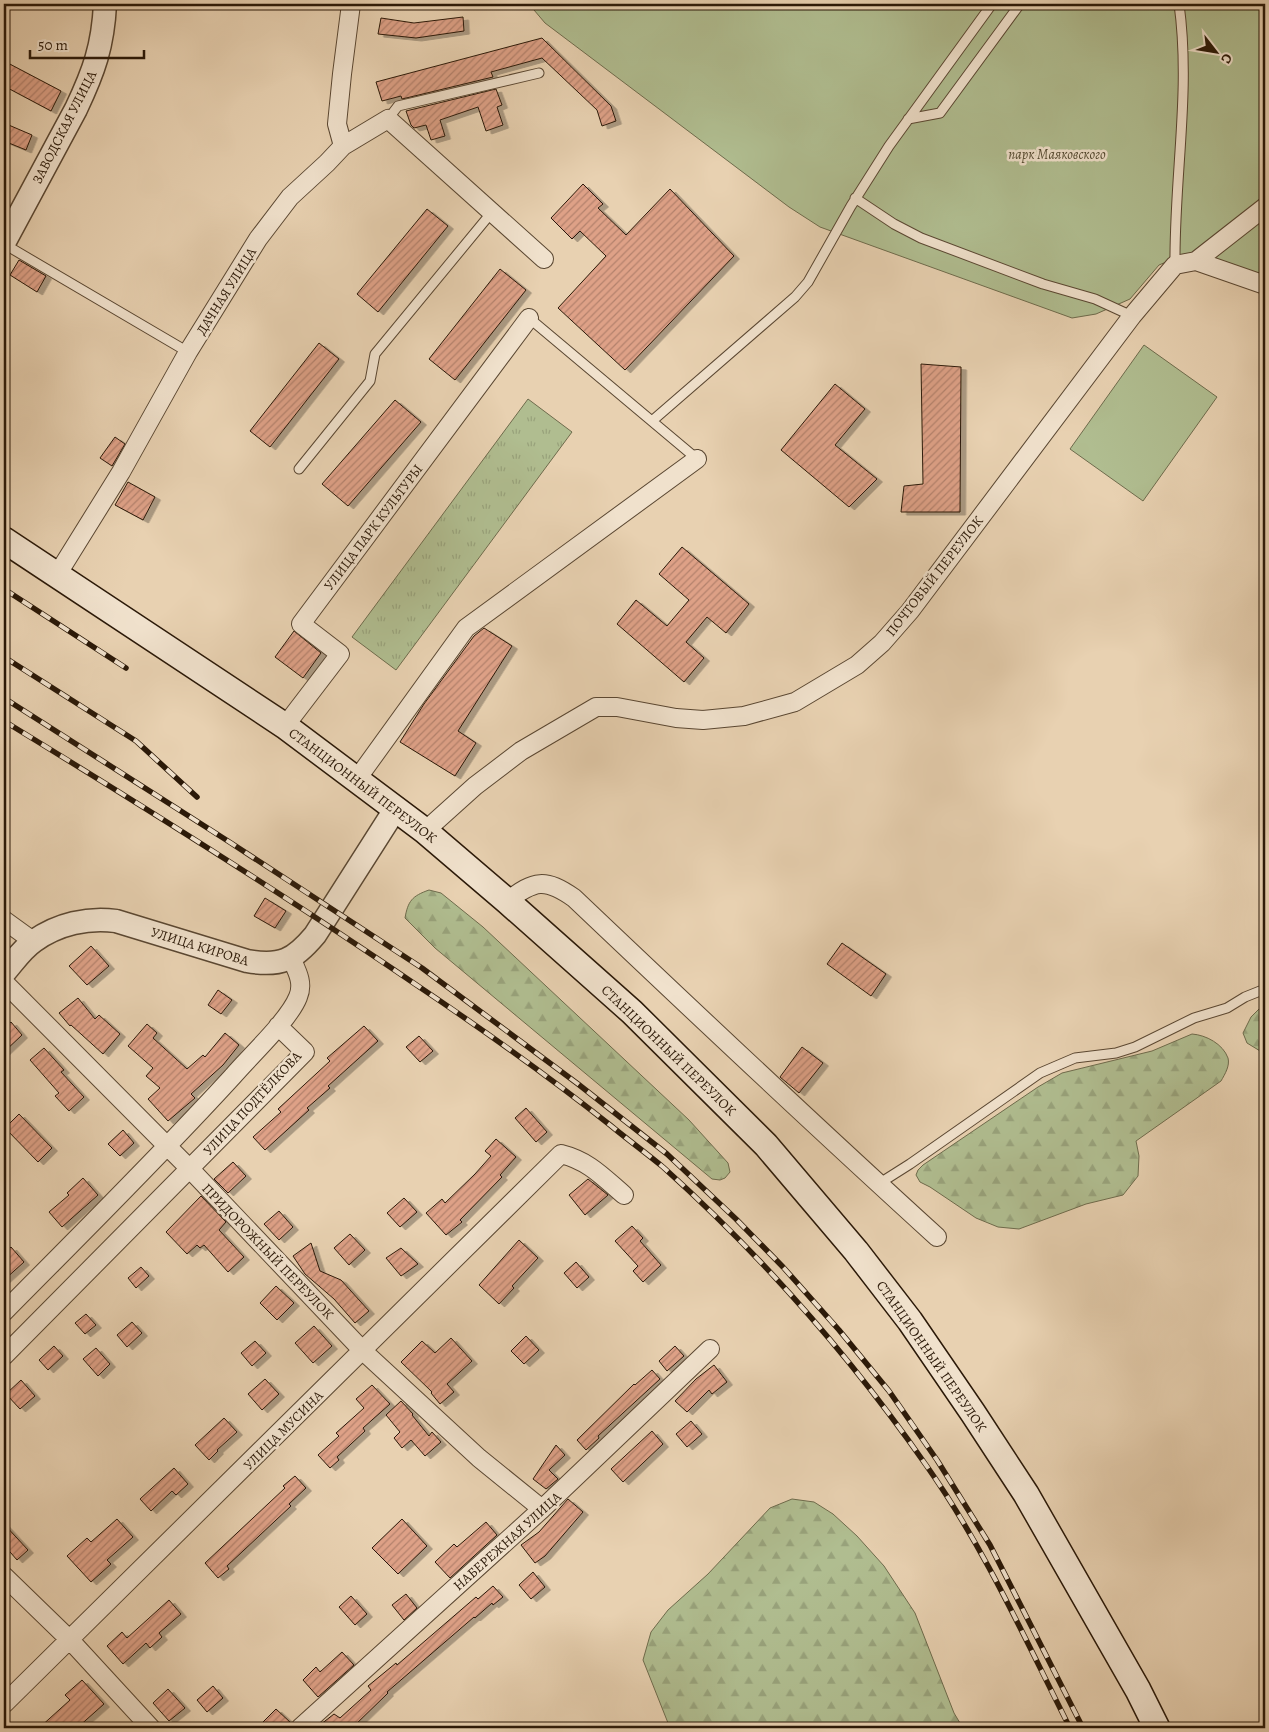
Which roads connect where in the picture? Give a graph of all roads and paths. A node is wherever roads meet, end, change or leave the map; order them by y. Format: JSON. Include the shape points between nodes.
{"nodes":[{"id":1,"x":105,"y":4,"type":"edge"},
{"id":2,"x":351,"y":4,"type":"edge"},
{"id":3,"x":992,"y":4,"type":"edge"},
{"id":4,"x":1020,"y":4,"type":"edge"},
{"id":5,"x":1179,"y":4,"type":"edge"},
{"id":6,"x":539,"y":73,"type":"dead end"},
{"id":7,"x":388,"y":119,"type":"junction"},
{"id":8,"x":908,"y":120,"type":"junction"},
{"id":9,"x":343,"y":146,"type":"junction"},
{"id":10,"x":855,"y":198,"type":"junction"},
{"id":11,"x":1265,"y":207,"type":"edge"},
{"id":12,"x":492,"y":212,"type":"junction"},
{"id":13,"x":4,"y":244,"type":"edge"},
{"id":14,"x":544,"y":259,"type":"dead end"},
{"id":15,"x":1196,"y":261,"type":"junction"},
{"id":16,"x":1175,"y":265,"type":"junction"},
{"id":17,"x":1265,"y":285,"type":"edge"},
{"id":18,"x":1132,"y":316,"type":"junction"},
{"id":19,"x":529,"y":318,"type":"joint"},
{"id":20,"x":188,"y":352,"type":"junction"},
{"id":21,"x":652,"y":421,"type":"junction"},
{"id":22,"x":697,"y":459,"type":"joint"},
{"id":23,"x":299,"y":469,"type":"dead end"},
{"id":24,"x":4,"y":540,"type":"edge"},
{"id":25,"x":57,"y":575,"type":"junction"},
{"id":26,"x":285,"y":726,"type":"junction"},
{"id":27,"x":357,"y":779,"type":"junction"},
{"id":28,"x":396,"y":808,"type":"junction"},
{"id":29,"x":425,"y":831,"type":"junction"},
{"id":30,"x":507,"y":901,"type":"junction"},
{"id":31,"x":4,"y":920,"type":"edge"},
{"id":32,"x":33,"y":941,"type":"junction"},
{"id":33,"x":291,"y":958,"type":"junction"},
{"id":34,"x":4,"y":973,"type":"edge"},
{"id":35,"x":4,"y":982,"type":"edge"},
{"id":36,"x":1265,"y":989,"type":"edge"},
{"id":37,"x":278,"y":1026,"type":"junction"},
{"id":38,"x":168,"y":1147,"type":"junction"},
{"id":39,"x":190,"y":1169,"type":"junction"},
{"id":40,"x":880,"y":1183,"type":"junction"},
{"id":41,"x":624,"y":1195,"type":"dead end"},
{"id":42,"x":937,"y":1237,"type":"dead end"},
{"id":43,"x":4,"y":1312,"type":"edge"},
{"id":44,"x":710,"y":1349,"type":"dead end"},
{"id":45,"x":363,"y":1351,"type":"junction"},
{"id":46,"x":4,"y":1356,"type":"edge"},
{"id":47,"x":542,"y":1509,"type":"junction"},
{"id":48,"x":4,"y":1576,"type":"edge"},
{"id":49,"x":70,"y":1640,"type":"junction"},
{"id":50,"x":4,"y":1704,"type":"edge"},
{"id":51,"x":151,"y":1728,"type":"edge"},
{"id":52,"x":300,"y":1728,"type":"edge"},
{"id":53,"x":1157,"y":1728,"type":"edge"}],
"edges":[{"from":1,"to":13,"type":"street","name":"ЗАВОДСКАЯ УЛИЦА","via":[[98,55],[86,87]]},
{"from":2,"to":9,"type":"street","via":[[338,124]]},
{"from":3,"to":8,"type":"lane"},
{"from":4,"to":8,"type":"lane","via":[[940,113]]},
{"from":5,"to":16,"type":"lane","via":[[1183,33],[1184,107]]},
{"from":6,"to":7,"type":"lane","via":[[398,106]]},
{"from":7,"to":9,"type":"street","name":"ДАЧНАЯ УЛИЦА"},
{"from":7,"to":12,"type":"street"},
{"from":8,"to":10,"type":"lane"},
{"from":9,"to":20,"type":"street","name":"ДАЧНАЯ УЛИЦА","via":[[290,197],[258,239]]},
{"from":10,"to":18,"type":"lane","via":[[921,238],[1043,284],[1095,299]]},
{"from":10,"to":21,"type":"lane","via":[[799,293]]},
{"from":11,"to":15,"type":"street"},
{"from":12,"to":14,"type":"street"},
{"from":12,"to":23,"type":"lane","via":[[375,354],[370,381]]},
{"from":13,"to":20,"type":"lane"},
{"from":15,"to":16,"type":"street"},
{"from":15,"to":17,"type":"street"},
{"from":16,"to":18,"type":"street","name":"ПОЧТОВЫЙ ПЕРЕУЛОК"},
{"from":18,"to":29,"type":"street","name":"ПОЧТОВЫЙ ПЕРЕУЛОК","via":[[910,611],[857,665],[795,702],[744,716],[703,720],[596,706],[520,751]]},
{"from":19,"to":21,"type":"lane"},
{"from":19,"to":26,"type":"street","name":"УЛИЦА ПАРК КУЛЬТУРЫ","via":[[301,624],[340,654]]},
{"from":20,"to":25,"type":"street","name":"ДАЧНАЯ УЛИЦА","via":[[121,472]]},
{"from":21,"to":22,"type":"lane"},
{"from":22,"to":27,"type":"street","via":[[466,628]]},
{"from":24,"to":25,"type":"main road","name":"СТАНЦИОННЫЙ ПЕРЕУЛОК"},
{"from":25,"to":26,"type":"main road","name":"СТАНЦИОННЫЙ ПЕРЕУЛОК"},
{"from":26,"to":27,"type":"main road","name":"СТАНЦИОННЫЙ ПЕРЕУЛОК"},
{"from":27,"to":28,"type":"main road","name":"СТАНЦИОННЫЙ ПЕРЕУЛОК"},
{"from":28,"to":29,"type":"main road","name":"СТАНЦИОННЫЙ ПЕРЕУЛОК"},
{"from":28,"to":33,"type":"street","name":"УЛИЦА КИРОВА","via":[[315,935],[302,951]]},
{"from":29,"to":30,"type":"main road","name":"СТАНЦИОННЫЙ ПЕРЕУЛОК"},
{"from":30,"to":40,"type":"street","via":[[524,888],[543,884],[574,898],[804,1116]]},
{"from":30,"to":53,"type":"main road","name":"СТАНЦИОННЫЙ ПЕРЕУЛОК","via":[[632,1012],[708,1085],[766,1144],[856,1251],[910,1321],[1026,1494]]},
{"from":31,"to":32,"type":"street"},
{"from":32,"to":33,"type":"street","name":"УЛИЦА КИРОВА","via":[[68,924],[100,919],[247,961],[264,964]]},
{"from":32,"to":34,"type":"street","name":"УЛИЦА КИРОВА"},
{"from":33,"to":37,"type":"street","via":[[301,986],[298,998]]},
{"from":35,"to":38,"type":"street","name":"ПРИДОРОЖНЫЙ ПЕРЕУЛОК"},
{"from":36,"to":40,"type":"lane","via":[[1135,1047],[1075,1058],[1040,1073]]},
{"from":37,"to":38,"type":"street"},
{"from":37,"to":39,"type":"street","name":"УЛИЦА ПОДТЁЛКОВА","via":[[305,1052]]},
{"from":38,"to":39,"type":"street","name":"ПРИДОРОЖНЫЙ ПЕРЕУЛОК"},
{"from":38,"to":43,"type":"street"},
{"from":39,"to":45,"type":"street","name":"ПРИДОРОЖНЫЙ ПЕРЕУЛОК"},
{"from":39,"to":46,"type":"street","name":"УЛИЦА ПОДТЁЛКОВА"},
{"from":40,"to":42,"type":"street"},
{"from":41,"to":45,"type":"street","name":"УЛИЦА МУСИНА","via":[[594,1168],[562,1154]]},
{"from":44,"to":47,"type":"street","name":"НАБЕРЕЖНАЯ УЛИЦА"},
{"from":45,"to":47,"type":"street","name":"ПРИДОРОЖНЫЙ ПЕРЕУЛОК","via":[[479,1458]]},
{"from":45,"to":49,"type":"street","name":"УЛИЦА МУСИНА"},
{"from":47,"to":52,"type":"street","name":"НАБЕРЕЖНАЯ УЛИЦА"},
{"from":48,"to":49,"type":"street"},
{"from":49,"to":50,"type":"street","name":"УЛИЦА МУСИНА"},
{"from":49,"to":51,"type":"street"}]}
